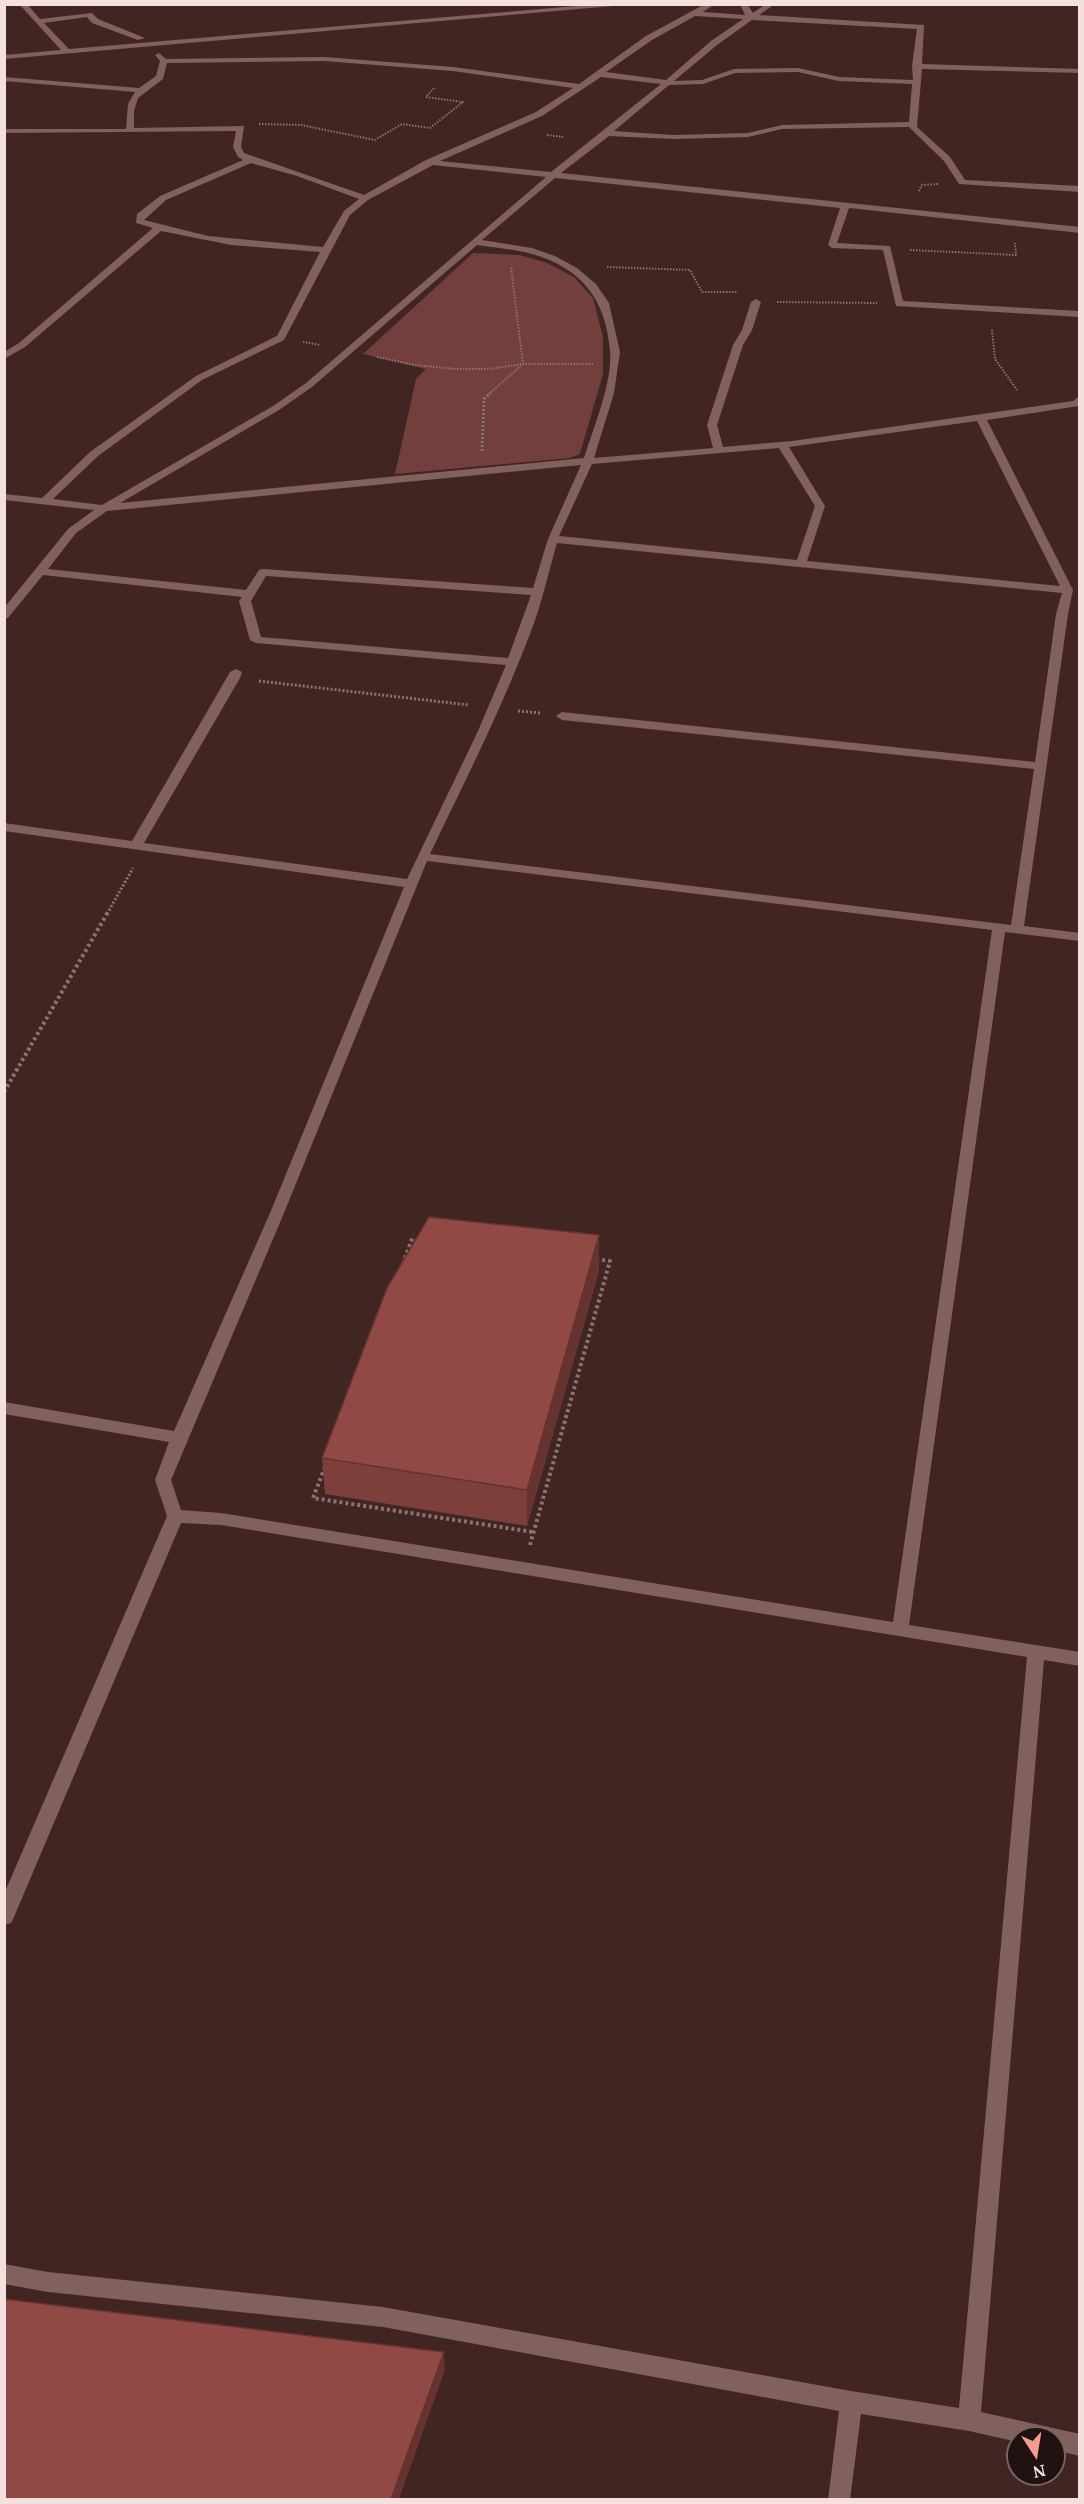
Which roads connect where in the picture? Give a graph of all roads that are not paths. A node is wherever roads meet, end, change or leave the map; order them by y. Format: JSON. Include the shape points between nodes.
{"nodes":[{"id":1,"x":22,"y":4,"type":"edge"},
{"id":2,"x":633,"y":4,"type":"edge"},
{"id":3,"x":712,"y":4,"type":"edge"},
{"id":4,"x":743,"y":4,"type":"edge"},
{"id":5,"x":772,"y":4,"type":"edge"},
{"id":6,"x":693,"y":14,"type":"junction"},
{"id":7,"x":749,"y":18,"type":"junction"},
{"id":8,"x":38,"y":21,"type":"junction"},
{"id":9,"x":141,"y":38,"type":"dead end"},
{"id":10,"x":154,"y":50,"type":"dead end"},
{"id":11,"x":66,"y":51,"type":"junction"},
{"id":12,"x":4,"y":57,"type":"edge"},
{"id":13,"x":164,"y":61,"type":"junction"},
{"id":14,"x":916,"y":66,"type":"junction"},
{"id":15,"x":1080,"y":71,"type":"edge"},
{"id":16,"x":599,"y":74,"type":"junction"},
{"id":17,"x":4,"y":79,"type":"edge"},
{"id":18,"x":668,"y":82,"type":"junction"},
{"id":19,"x":915,"y":82,"type":"junction"},
{"id":20,"x":582,"y":87,"type":"junction"},
{"id":21,"x":140,"y":90,"type":"junction"},
{"id":22,"x":913,"y":123,"type":"junction"},
{"id":23,"x":4,"y":130,"type":"edge"},
{"id":24,"x":130,"y":131,"type":"junction"},
{"id":25,"x":604,"y":136,"type":"junction"},
{"id":26,"x":250,"y":160,"type":"junction"},
{"id":27,"x":429,"y":162,"type":"junction"},
{"id":28,"x":552,"y":176,"type":"junction"},
{"id":29,"x":1080,"y":189,"type":"edge"},
{"id":30,"x":365,"y":198,"type":"junction"},
{"id":31,"x":845,"y":207,"type":"junction"},
{"id":32,"x":159,"y":228,"type":"junction"},
{"id":33,"x":1080,"y":230,"type":"edge"},
{"id":34,"x":475,"y":242,"type":"junction"},
{"id":35,"x":326,"y":250,"type":"junction"},
{"id":36,"x":756,"y":302,"type":"road end"},
{"id":37,"x":1080,"y":314,"type":"edge"},
{"id":38,"x":4,"y":356,"type":"edge"},
{"id":39,"x":1080,"y":399,"type":"edge"},
{"id":40,"x":981,"y":418,"type":"junction"},
{"id":41,"x":782,"y":445,"type":"junction"},
{"id":42,"x":720,"y":450,"type":"junction"},
{"id":43,"x":588,"y":461,"type":"junction"},
{"id":44,"x":4,"y":497,"type":"edge"},
{"id":45,"x":44,"y":502,"type":"junction"},
{"id":46,"x":104,"y":508,"type":"junction"},
{"id":47,"x":553,"y":539,"type":"junction"},
{"id":48,"x":801,"y":564,"type":"junction"},
{"id":49,"x":40,"y":571,"type":"junction"},
{"id":50,"x":1068,"y":590,"type":"junction"},
{"id":51,"x":538,"y":592,"type":"junction"},
{"id":52,"x":249,"y":594,"type":"junction"},
{"id":53,"x":4,"y":616,"type":"edge"},
{"id":54,"x":513,"y":662,"type":"junction"},
{"id":55,"x":235,"y":675,"type":"road end"},
{"id":56,"x":562,"y":716,"type":"road end"},
{"id":57,"x":1040,"y":766,"type":"junction"},
{"id":58,"x":4,"y":827,"type":"edge"},
{"id":59,"x":141,"y":846,"type":"junction"},
{"id":60,"x":422,"y":858,"type":"junction"},
{"id":61,"x":412,"y":884,"type":"junction"},
{"id":62,"x":999,"y":927,"type":"junction"},
{"id":63,"x":1017,"y":929,"type":"junction"},
{"id":64,"x":1080,"y":937,"type":"edge"},
{"id":65,"x":4,"y":1408,"type":"edge"},
{"id":66,"x":179,"y":1438,"type":"junction"},
{"id":67,"x":175,"y":1516,"type":"junction"},
{"id":68,"x":900,"y":1630,"type":"junction"},
{"id":69,"x":1036,"y":1652,"type":"junction"},
{"id":70,"x":1080,"y":1659,"type":"edge"},
{"id":71,"x":4,"y":1917,"type":"edge"},
{"id":72,"x":4,"y":2274,"type":"edge"},
{"id":73,"x":851,"y":2402,"type":"junction"},
{"id":74,"x":969,"y":2420,"type":"junction"},
{"id":75,"x":1006,"y":2428,"type":"edge"},
{"id":76,"x":839,"y":2499,"type":"edge"}],
"edges":[{"from":1,"to":8,"type":"street"},
{"from":2,"to":11,"type":"street"},
{"from":3,"to":6,"type":"street"},
{"from":4,"to":7,"type":"street"},
{"from":5,"to":7,"type":"street"},
{"from":6,"to":7,"type":"street"},
{"from":6,"to":16,"type":"street"},
{"from":7,"to":14,"type":"street","via":[[921,27]]},
{"from":7,"to":18,"type":"street"},
{"from":8,"to":9,"type":"street","via":[[89,15],[94,21]]},
{"from":8,"to":11,"type":"street"},
{"from":10,"to":13,"type":"street"},
{"from":11,"to":12,"type":"street"},
{"from":13,"to":20,"type":"street","via":[[322,60],[453,69]]},
{"from":13,"to":21,"type":"street","via":[[160,77]]},
{"from":14,"to":15,"type":"street"},
{"from":14,"to":19,"type":"street"},
{"from":16,"to":18,"type":"street"},
{"from":16,"to":20,"type":"street"},
{"from":17,"to":21,"type":"street"},
{"from":18,"to":19,"type":"street","via":[[703,82],[734,71],[798,70],[839,79]]},
{"from":18,"to":25,"type":"street"},
{"from":19,"to":22,"type":"street"},
{"from":20,"to":27,"type":"street","via":[[539,114]]},
{"from":21,"to":24,"type":"street","via":[[129,105]]},
{"from":22,"to":25,"type":"street","via":[[782,127],[748,135]]},
{"from":22,"to":29,"type":"street","via":[[913,128],[952,164],[962,182]]},
{"from":23,"to":24,"type":"street"},
{"from":24,"to":26,"type":"street","via":[[241,128],[237,147]]},
{"from":25,"to":28,"type":"street"},
{"from":26,"to":30,"type":"street"},
{"from":26,"to":32,"type":"street","via":[[163,198],[140,216],[139,221]]},
{"from":27,"to":28,"type":"street"},
{"from":27,"to":30,"type":"street"},
{"from":28,"to":31,"type":"street"},
{"from":28,"to":34,"type":"street"},
{"from":30,"to":35,"type":"street","via":[[347,213]]},
{"from":31,"to":33,"type":"street"},
{"from":31,"to":37,"type":"street","via":[[832,245],[886,248],[899,304]]},
{"from":32,"to":35,"type":"street","via":[[219,242]]},
{"from":32,"to":38,"type":"street"},
{"from":34,"to":43,"type":"street","via":[[552,258],[593,286],[604,303],[615,364]]},
{"from":34,"to":46,"type":"street","via":[[309,386]]},
{"from":35,"to":45,"type":"street","via":[[281,338],[199,378],[94,454]]},
{"from":36,"to":42,"type":"street","via":[[712,425]]},
{"from":39,"to":40,"type":"street","via":[[1076,404]]},
{"from":40,"to":41,"type":"street"},
{"from":40,"to":50,"type":"street"},
{"from":41,"to":42,"type":"street"},
{"from":41,"to":48,"type":"street","via":[[820,506]]},
{"from":42,"to":43,"type":"street"},
{"from":43,"to":46,"type":"street"},
{"from":43,"to":47,"type":"street"},
{"from":44,"to":45,"type":"street"},
{"from":45,"to":46,"type":"street"},
{"from":46,"to":49,"type":"street","via":[[72,531]]},
{"from":47,"to":48,"type":"street"},
{"from":47,"to":51,"type":"street"},
{"from":48,"to":50,"type":"street"},
{"from":49,"to":52,"type":"street"},
{"from":49,"to":53,"type":"street"},
{"from":50,"to":57,"type":"street"},
{"from":51,"to":52,"type":"street","via":[[263,572]]},
{"from":51,"to":54,"type":"street"},
{"from":52,"to":54,"type":"street","via":[[245,601],[256,640]]},
{"from":54,"to":60,"type":"street"},
{"from":55,"to":59,"type":"street"},
{"from":56,"to":57,"type":"street"},
{"from":57,"to":63,"type":"street"},
{"from":58,"to":59,"type":"street"},
{"from":59,"to":61,"type":"street"},
{"from":60,"to":61,"type":"street"},
{"from":60,"to":62,"type":"street"},
{"from":61,"to":66,"type":"street","via":[[277,1213]]},
{"from":62,"to":63,"type":"street"},
{"from":62,"to":68,"type":"street"},
{"from":63,"to":64,"type":"street"},
{"from":65,"to":66,"type":"street"},
{"from":66,"to":67,"type":"street","via":[[163,1480]]},
{"from":67,"to":68,"type":"street","via":[[221,1519]]},
{"from":67,"to":71,"type":"street"},
{"from":68,"to":69,"type":"street"},
{"from":69,"to":70,"type":"street"},
{"from":69,"to":74,"type":"street"},
{"from":72,"to":73,"type":"street","via":[[383,2317]]},
{"from":73,"to":74,"type":"street"},
{"from":73,"to":76,"type":"street"},
{"from":74,"to":75,"type":"street"}]}
